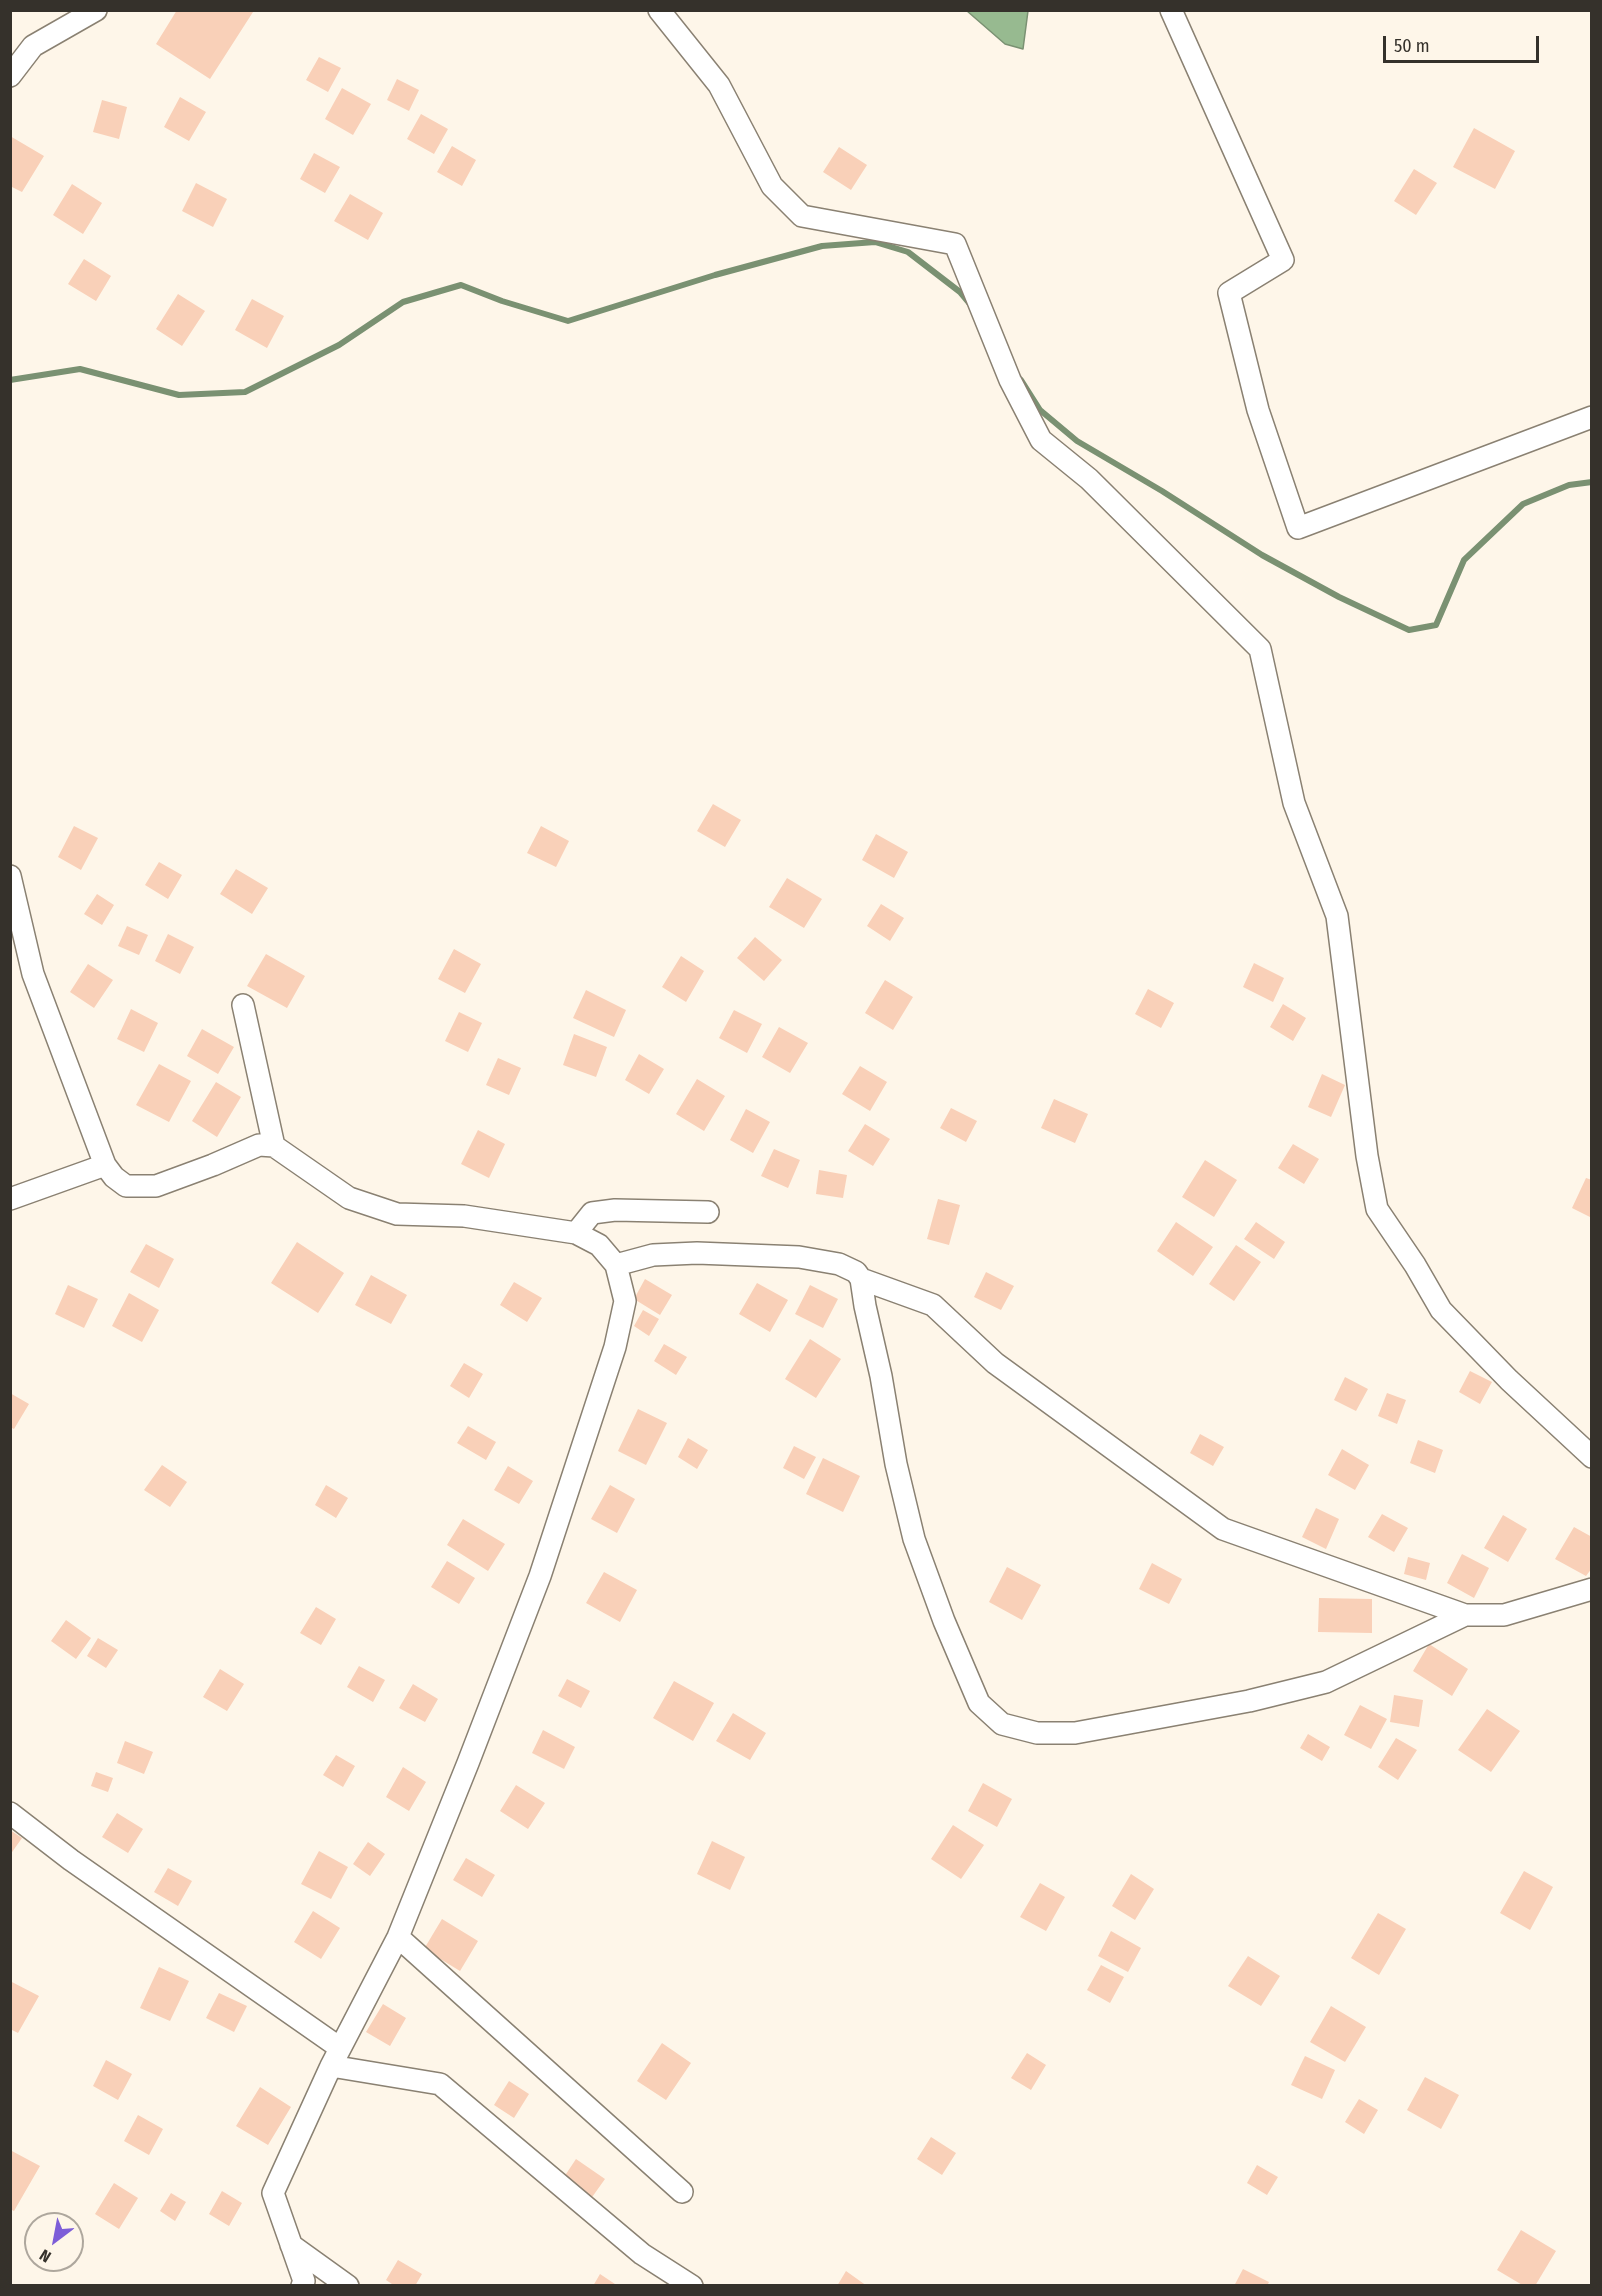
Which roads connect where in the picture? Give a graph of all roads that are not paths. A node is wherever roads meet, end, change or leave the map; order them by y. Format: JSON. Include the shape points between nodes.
{"nodes":[{"id":1,"x":96,"y":10,"type":"edge"},
{"id":2,"x":659,"y":10,"type":"edge"},
{"id":3,"x":1171,"y":10,"type":"edge"},
{"id":4,"x":10,"y":76,"type":"edge"},
{"id":5,"x":1592,"y":417,"type":"edge"},
{"id":6,"x":10,"y":876,"type":"edge"},
{"id":7,"x":243,"y":1005,"type":"dead end"},
{"id":8,"x":274,"y":1146,"type":"junction"},
{"id":9,"x":105,"y":1165,"type":"junction"},
{"id":10,"x":10,"y":1199,"type":"edge"},
{"id":11,"x":708,"y":1212,"type":"dead end"},
{"id":12,"x":576,"y":1233,"type":"junction"},
{"id":13,"x":616,"y":1266,"type":"junction"},
{"id":14,"x":861,"y":1279,"type":"junction"},
{"id":15,"x":1592,"y":1457,"type":"edge"},
{"id":16,"x":1592,"y":1589,"type":"edge"},
{"id":17,"x":1465,"y":1615,"type":"junction"},
{"id":18,"x":10,"y":1813,"type":"edge"},
{"id":19,"x":398,"y":1937,"type":"junction"},
{"id":20,"x":335,"y":2057,"type":"junction"},
{"id":21,"x":682,"y":2192,"type":"dead end"},
{"id":22,"x":291,"y":2245,"type":"junction"},
{"id":23,"x":302,"y":2286,"type":"edge"},
{"id":24,"x":348,"y":2286,"type":"edge"},
{"id":25,"x":692,"y":2286,"type":"edge"}],
"edges":[{"from":1,"to":4,"type":"street","via":[[33,46]]},
{"from":2,"to":15,"type":"street","via":[[719,85],[772,186],[802,216],[955,244],[1003,363],[1041,440],[1089,479],[1260,649],[1294,803],[1337,916],[1377,1209],[1441,1310]]},
{"from":3,"to":5,"type":"street","via":[[1283,260],[1229,293],[1258,410],[1298,528]]},
{"from":6,"to":9,"type":"street","via":[[33,974]]},
{"from":7,"to":8,"type":"street"},
{"from":8,"to":9,"type":"street","via":[[259,1145],[156,1186],[126,1186]]},
{"from":8,"to":12,"type":"street","via":[[349,1198],[397,1214],[464,1216]]},
{"from":9,"to":10,"type":"street"},
{"from":11,"to":12,"type":"street","via":[[592,1212]]},
{"from":12,"to":13,"type":"street","via":[[599,1245]]},
{"from":13,"to":14,"type":"street","via":[[653,1255],[798,1257],[839,1263]]},
{"from":13,"to":19,"type":"street","via":[[625,1301],[587,1437],[540,1576]]},
{"from":14,"to":17,"type":"street","via":[[933,1305],[995,1363],[1223,1529]]},
{"from":14,"to":17,"type":"street","via":[[914,1539],[979,1703],[1002,1724],[1037,1733],[1076,1733],[1249,1701],[1326,1682]]},
{"from":16,"to":17,"type":"street","via":[[1504,1615]]},
{"from":18,"to":20,"type":"street"},
{"from":19,"to":20,"type":"street"},
{"from":19,"to":21,"type":"street"},
{"from":20,"to":22,"type":"street","via":[[273,2193]]},
{"from":20,"to":25,"type":"street","via":[[440,2084],[642,2254]]},
{"from":22,"to":23,"type":"street","via":[[304,2281]]},
{"from":22,"to":24,"type":"street"}]}
